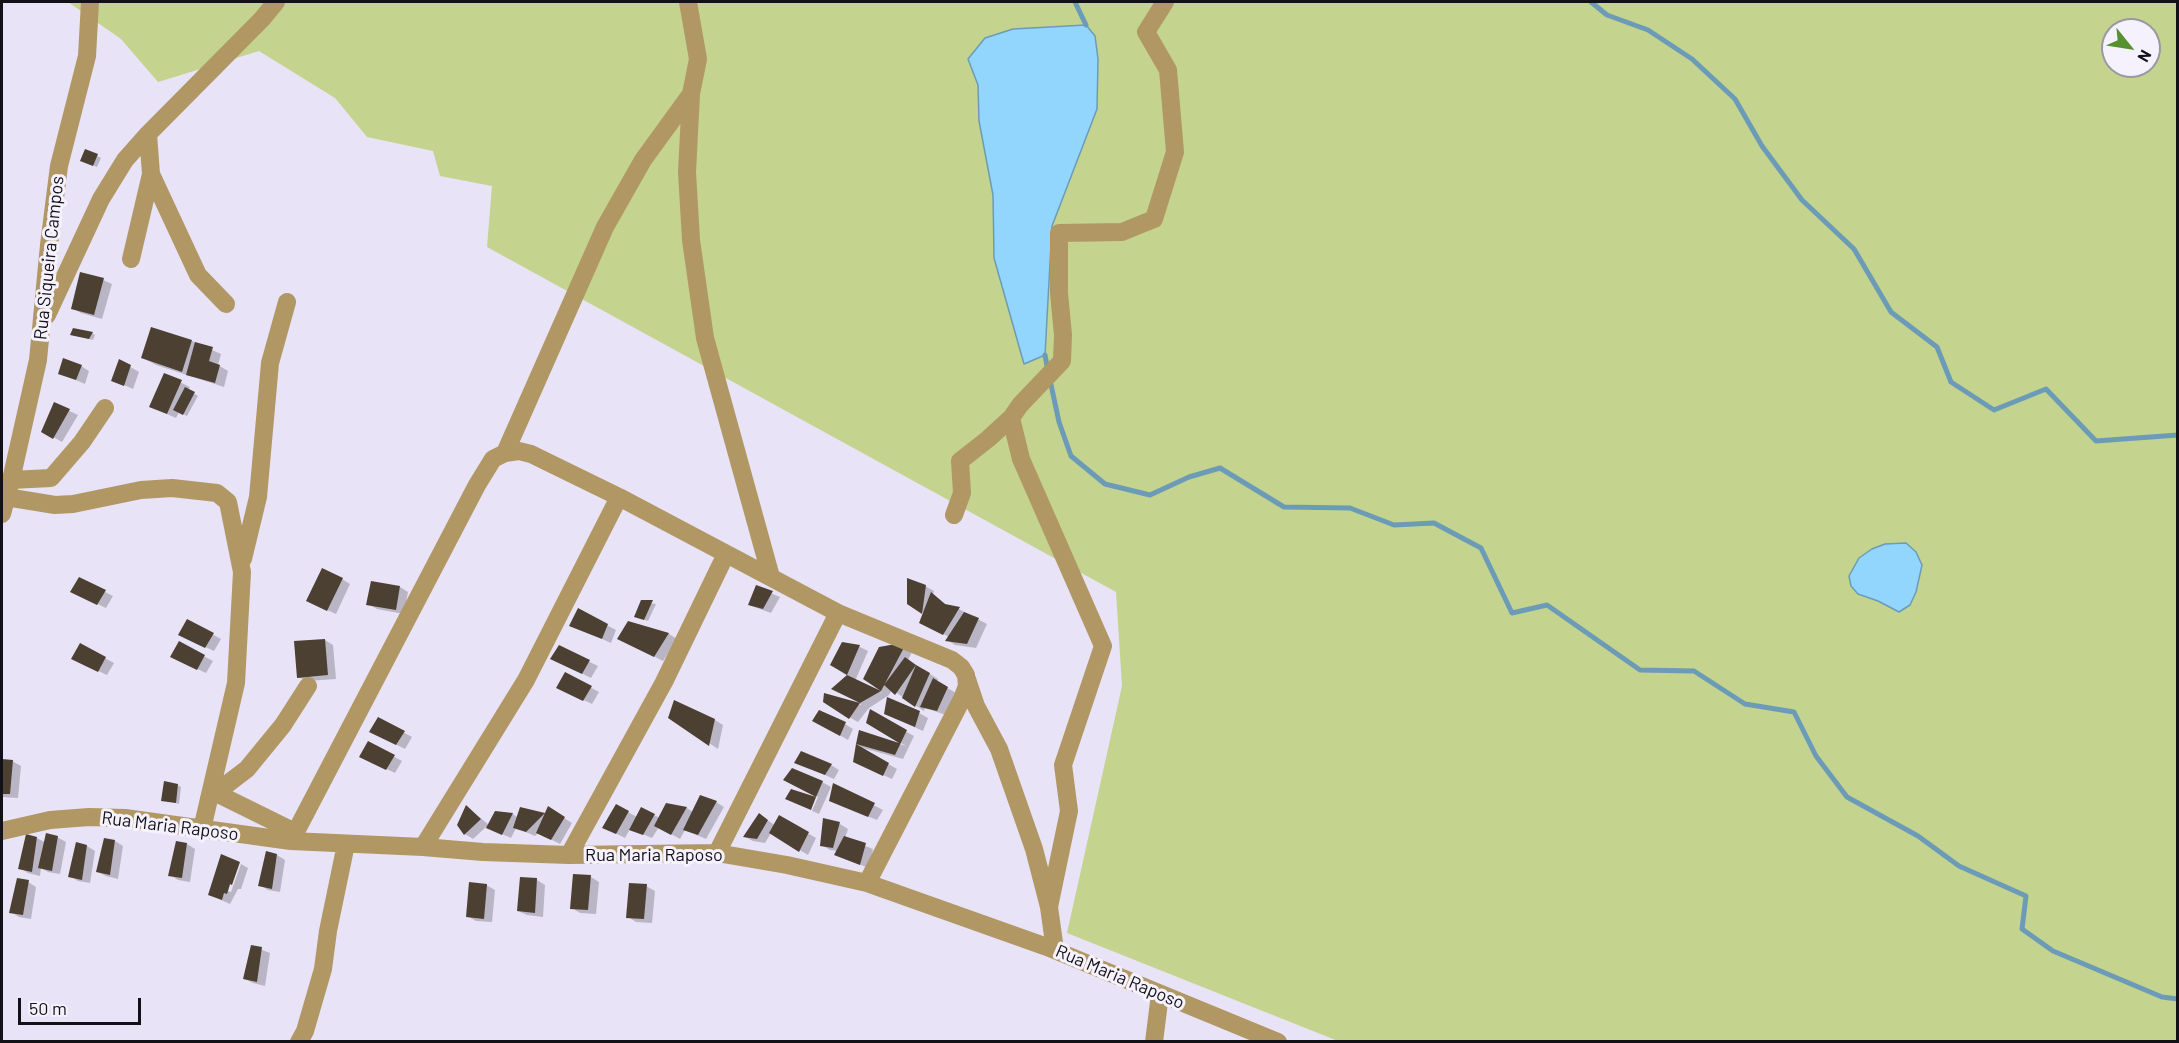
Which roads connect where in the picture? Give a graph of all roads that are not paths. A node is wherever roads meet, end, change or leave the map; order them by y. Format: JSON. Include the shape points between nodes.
{"nodes":[{"id":1,"x":90,"y":2,"type":"edge"},
{"id":2,"x":276,"y":2,"type":"edge"},
{"id":3,"x":688,"y":2,"type":"edge"},
{"id":4,"x":1165,"y":2,"type":"edge"},
{"id":5,"x":691,"y":94,"type":"junction"},
{"id":6,"x":148,"y":134,"type":"junction"},
{"id":7,"x":151,"y":174,"type":"junction"},
{"id":8,"x":131,"y":259,"type":"dead end"},
{"id":9,"x":287,"y":302,"type":"dead end"},
{"id":10,"x":226,"y":304,"type":"dead end"},
{"id":11,"x":42,"y":328,"type":"junction"},
{"id":12,"x":105,"y":408,"type":"dead end"},
{"id":13,"x":1011,"y":418,"type":"junction"},
{"id":14,"x":505,"y":453,"type":"junction"},
{"id":15,"x":6,"y":497,"type":"edge"},
{"id":16,"x":619,"y":497,"type":"junction"},
{"id":17,"x":954,"y":515,"type":"dead end"},
{"id":18,"x":726,"y":554,"type":"junction"},
{"id":19,"x":242,"y":567,"type":"junction"},
{"id":20,"x":771,"y":577,"type":"junction"},
{"id":21,"x":838,"y":613,"type":"junction"},
{"id":22,"x":966,"y":675,"type":"junction"},
{"id":23,"x":308,"y":686,"type":"dead end"},
{"id":24,"x":212,"y":795,"type":"junction"},
{"id":25,"x":202,"y":829,"type":"junction"},
{"id":26,"x":2,"y":831,"type":"edge"},
{"id":27,"x":293,"y":836,"type":"junction"},
{"id":28,"x":346,"y":844,"type":"junction"},
{"id":29,"x":423,"y":847,"type":"junction"},
{"id":30,"x":717,"y":853,"type":"junction"},
{"id":31,"x":568,"y":855,"type":"junction"},
{"id":32,"x":867,"y":883,"type":"junction"},
{"id":33,"x":1048,"y":907,"type":"junction"},
{"id":34,"x":1054,"y":950,"type":"junction"},
{"id":35,"x":1160,"y":994,"type":"junction"},
{"id":36,"x":299,"y":1041,"type":"edge"},
{"id":37,"x":1154,"y":1041,"type":"edge"},
{"id":38,"x":1278,"y":1041,"type":"edge"}],
"edges":[{"from":1,"to":11,"type":"street","name":"Rua Siqueira Campos","via":[[87,56],[59,166]]},
{"from":2,"to":6,"type":"street"},
{"from":3,"to":5,"type":"street","via":[[698,59]]},
{"from":4,"to":13,"type":"street","via":[[1146,32],[1168,70],[1175,152],[1154,219],[1122,232],[1059,233],[1062,361]]},
{"from":5,"to":14,"type":"street","via":[[643,160],[605,227]]},
{"from":5,"to":20,"type":"street","via":[[687,172],[691,240],[705,338]]},
{"from":6,"to":7,"type":"street"},
{"from":6,"to":11,"type":"street","via":[[125,160],[101,199]]},
{"from":7,"to":8,"type":"street"},
{"from":7,"to":10,"type":"street","via":[[198,275]]},
{"from":9,"to":19,"type":"street","via":[[270,363],[258,497]]},
{"from":11,"to":15,"type":"street","name":"Rua Siqueira Campos"},
{"from":12,"to":15,"type":"street","via":[[51,478]]},
{"from":13,"to":17,"type":"street","via":[[960,461],[962,493]]},
{"from":13,"to":33,"type":"street","via":[[1021,459],[1103,646],[1063,765],[1069,811]]},
{"from":14,"to":16,"type":"street","via":[[531,454]]},
{"from":14,"to":27,"type":"street","via":[[493,459],[477,485]]},
{"from":15,"to":19,"type":"street","via":[[55,505],[155,488],[207,490],[228,502]]},
{"from":16,"to":18,"type":"street"},
{"from":16,"to":29,"type":"street","via":[[526,680]]},
{"from":18,"to":20,"type":"street"},
{"from":18,"to":31,"type":"street","via":[[664,682]]},
{"from":19,"to":24,"type":"street","via":[[236,683]]},
{"from":20,"to":21,"type":"street"},
{"from":21,"to":22,"type":"street","via":[[951,660]]},
{"from":21,"to":30,"type":"street"},
{"from":22,"to":32,"type":"street","via":[[962,699]]},
{"from":22,"to":33,"type":"street","via":[[976,706],[999,749],[1034,849]]},
{"from":23,"to":24,"type":"street","via":[[247,769]]},
{"from":24,"to":25,"type":"street"},
{"from":24,"to":27,"type":"street"},
{"from":25,"to":26,"type":"street","name":"Rua Maria Raposo","via":[[89,817],[50,820]]},
{"from":25,"to":27,"type":"street","name":"Rua Maria Raposo"},
{"from":27,"to":28,"type":"street","name":"Rua Maria Raposo"},
{"from":28,"to":29,"type":"street","name":"Rua Maria Raposo"},
{"from":28,"to":36,"type":"street","via":[[322,969]]},
{"from":29,"to":31,"type":"street","name":"Rua Maria Raposo"},
{"from":30,"to":31,"type":"street","name":"Rua Maria Raposo"},
{"from":30,"to":32,"type":"street","name":"Rua Maria Raposo"},
{"from":32,"to":34,"type":"street","name":"Rua Maria Raposo"},
{"from":33,"to":34,"type":"street"},
{"from":34,"to":35,"type":"street","name":"Rua Maria Raposo"},
{"from":35,"to":37,"type":"street"},
{"from":35,"to":38,"type":"street","name":"Rua Maria Raposo"}]}
